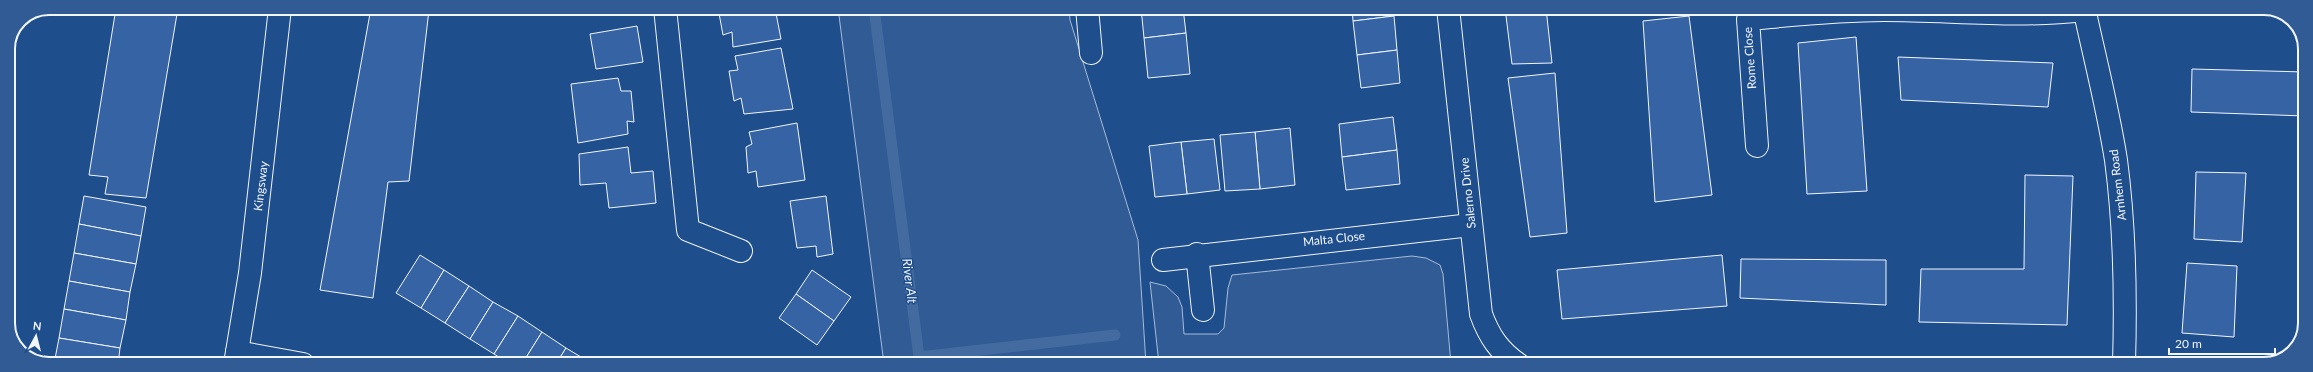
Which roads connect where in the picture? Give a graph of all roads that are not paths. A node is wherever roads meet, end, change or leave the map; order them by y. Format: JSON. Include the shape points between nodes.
{"nodes":[{"id":1,"x":279,"y":15,"type":"edge"},
{"id":2,"x":666,"y":15,"type":"edge"},
{"id":3,"x":1088,"y":15,"type":"edge"},
{"id":4,"x":1449,"y":15,"type":"edge"},
{"id":5,"x":1796,"y":15,"type":"edge"},
{"id":6,"x":2085,"y":15,"type":"edge"},
{"id":7,"x":1091,"y":53,"type":"dead end"},
{"id":8,"x":1757,"y":146,"type":"dead end"},
{"id":9,"x":1471,"y":225,"type":"junction"},
{"id":10,"x":741,"y":251,"type":"dead end"},
{"id":11,"x":1197,"y":254,"type":"junction"},
{"id":12,"x":1162,"y":260,"type":"dead end"},
{"id":13,"x":1203,"y":310,"type":"dead end"},
{"id":14,"x":236,"y":357,"type":"edge"},
{"id":15,"x":1510,"y":357,"type":"edge"},
{"id":16,"x":2124,"y":357,"type":"edge"}],
"edges":[{"from":1,"to":14,"type":"street","name":"Kingsway","via":[[250,273]]},
{"from":2,"to":10,"type":"street","via":[[688,230]]},
{"from":3,"to":7,"type":"street"},
{"from":4,"to":9,"type":"street","name":"Salerno Drive"},
{"from":5,"to":8,"type":"street","name":"Rome Close","via":[[1748,19]]},
{"from":6,"to":16,"type":"street","name":"Arnhem Road","via":[[2108,117],[2121,199],[2125,282]]},
{"from":9,"to":11,"type":"street","name":"Malta Close"},
{"from":9,"to":15,"type":"street","name":"Salerno Drive","via":[[1481,314],[1492,339]]},
{"from":11,"to":12,"type":"street","name":"Malta Close"},
{"from":11,"to":13,"type":"street"}]}
